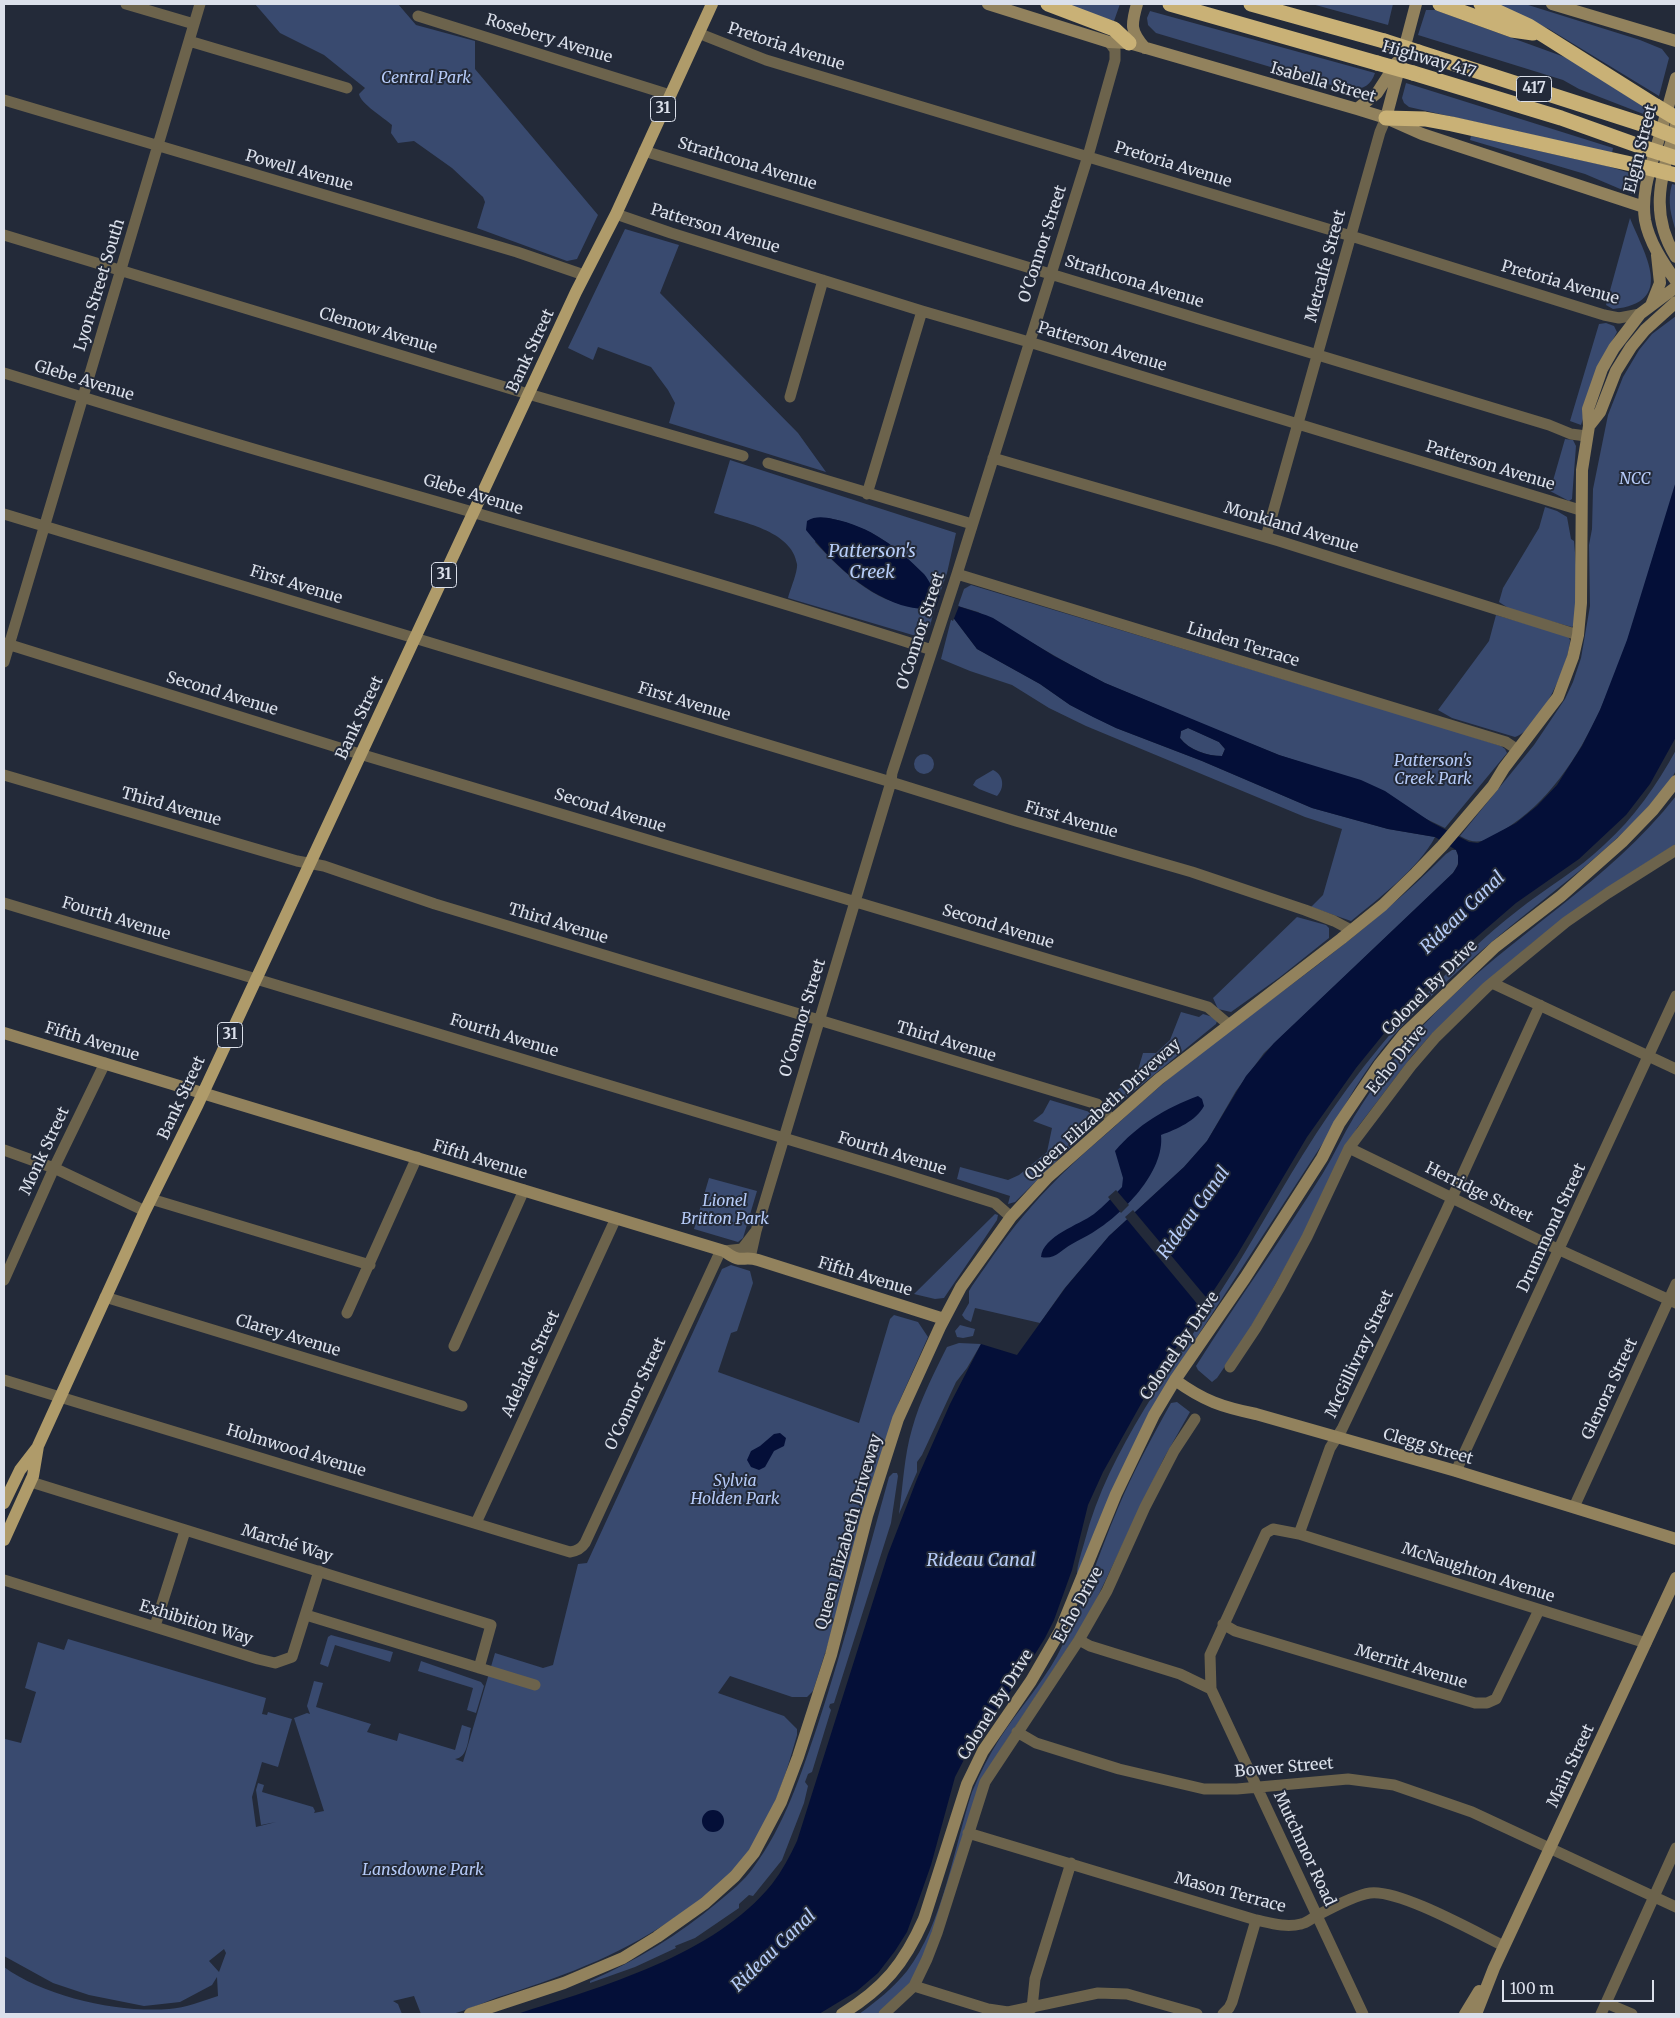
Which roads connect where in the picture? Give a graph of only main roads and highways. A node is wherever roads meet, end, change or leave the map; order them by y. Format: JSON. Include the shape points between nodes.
{"nodes":[{"id":1,"x":712,"y":4,"type":"edge"},
{"id":2,"x":988,"y":4,"type":"edge"},
{"id":3,"x":1048,"y":4,"type":"edge"},
{"id":4,"x":1137,"y":4,"type":"edge"},
{"id":5,"x":1170,"y":4,"type":"edge"},
{"id":6,"x":1251,"y":4,"type":"edge"},
{"id":7,"x":1416,"y":4,"type":"edge"},
{"id":8,"x":1440,"y":4,"type":"edge"},
{"id":9,"x":1481,"y":4,"type":"edge"},
{"id":10,"x":1552,"y":4,"type":"edge"},
{"id":11,"x":1539,"y":33,"type":"junction"},
{"id":12,"x":1676,"y":41,"type":"edge"},
{"id":13,"x":1129,"y":43,"type":"junction"},
{"id":14,"x":1144,"y":48,"type":"junction"},
{"id":15,"x":1402,"y":56,"type":"junction"},
{"id":16,"x":1676,"y":78,"type":"edge"},
{"id":17,"x":1357,"y":109,"type":"junction"},
{"id":18,"x":1386,"y":118,"type":"junction"},
{"id":19,"x":1676,"y":118,"type":"edge"},
{"id":20,"x":1676,"y":125,"type":"edge"},
{"id":21,"x":1676,"y":136,"type":"edge"},
{"id":22,"x":1676,"y":158,"type":"edge"},
{"id":23,"x":1676,"y":175,"type":"edge"},
{"id":24,"x":1644,"y":207,"type":"junction"},
{"id":25,"x":1657,"y":252,"type":"junction"},
{"id":26,"x":1676,"y":257,"type":"edge"},
{"id":27,"x":1676,"y":281,"type":"edge"},
{"id":28,"x":1676,"y":287,"type":"edge"},
{"id":29,"x":1676,"y":302,"type":"edge"},
{"id":30,"x":1651,"y":304,"type":"junction"},
{"id":31,"x":1588,"y":431,"type":"junction"},
{"id":32,"x":1676,"y":781,"type":"edge"},
{"id":33,"x":4,"y":1033,"type":"edge"},
{"id":34,"x":203,"y":1093,"type":"junction"},
{"id":35,"x":944,"y":1319,"type":"junction"},
{"id":36,"x":1175,"y":1380,"type":"junction"},
{"id":37,"x":38,"y":1446,"type":"junction"},
{"id":38,"x":4,"y":1503,"type":"edge"},
{"id":39,"x":1676,"y":1539,"type":"edge"},
{"id":40,"x":4,"y":1540,"type":"edge"},
{"id":41,"x":1676,"y":1578,"type":"edge"},
{"id":42,"x":1494,"y":1968,"type":"junction"},
{"id":43,"x":470,"y":2014,"type":"edge"},
{"id":44,"x":842,"y":2014,"type":"edge"},
{"id":45,"x":1464,"y":2014,"type":"edge"},
{"id":46,"x":1476,"y":2014,"type":"edge"}],
"edges":[{"from":1,"to":34,"type":"main road","name":"Bank Street","number":"31"},
{"from":2,"to":13,"type":"main road","name":"Isabella Street","via":[[1109,42]]},
{"from":3,"to":13,"type":"highway","via":[[1114,29]]},
{"from":4,"to":14,"type":"main road","via":[[1131,24]]},
{"from":5,"to":22,"type":"highway","name":"Highway 417","number":"417","bridge":true,"via":[[1561,118]]},
{"from":6,"to":21,"type":"highway","number":"417","bridge":true,"via":[[1384,41]]},
{"from":7,"to":15,"type":"main road","name":"Metcalfe Street"},
{"from":8,"to":11,"type":"highway","via":[[1512,30]]},
{"from":9,"to":11,"type":"highway"},
{"from":10,"to":12,"type":"main road"},
{"from":11,"to":19,"type":"highway","bridge":true},
{"from":13,"to":14,"type":"main road","name":"Isabella Street"},
{"from":14,"to":17,"type":"main road","name":"Isabella Street"},
{"from":15,"to":17,"type":"main road","via":[[1377,92]]},
{"from":15,"to":18,"type":"main road","name":"Metcalfe Street"},
{"from":16,"to":24,"type":"main road","name":"Elgin Street","via":[[1648,176]]},
{"from":17,"to":18,"type":"main road","name":"Isabella Street"},
{"from":18,"to":23,"type":"highway","bridge":true,"via":[[1425,119],[1452,124]]},
{"from":18,"to":24,"type":"main road","name":"Isabella Street","via":[[1422,134]]},
{"from":20,"to":26,"type":"main road","name":"Elgin Street","via":[[1659,196],[1663,230]]},
{"from":24,"to":25,"type":"main road","name":"Elgin Street"},
{"from":25,"to":27,"type":"main road","name":"Elgin Street"},
{"from":25,"to":30,"type":"main road","via":[[1660,283]]},
{"from":28,"to":30,"type":"main road","name":"Queen Elizabeth Driveway"},
{"from":29,"to":31,"type":"main road","name":"Queen Elizabeth Driveway","via":[[1631,347]]},
{"from":30,"to":31,"type":"main road","name":"Queen Elizabeth Driveway","via":[[1614,348],[1602,369],[1588,408]]},
{"from":31,"to":35,"type":"main road","name":"Queen Elizabeth Driveway","via":[[1580,510],[1578,635],[1558,697],[1458,828],[1382,905],[1159,1079],[1048,1177],[1011,1217],[976,1265]]},
{"from":32,"to":36,"type":"main road","name":"Colonel By Drive","via":[[1622,842],[1561,896],[1495,947],[1404,1034],[1339,1124],[1322,1158]]},
{"from":33,"to":34,"type":"main road","name":"Fifth Avenue"},
{"from":34,"to":35,"type":"main road","name":"Fifth Avenue","via":[[723,1250],[734,1258],[750,1258]]},
{"from":34,"to":37,"type":"main road","name":"Bank Street","number":"31","via":[[145,1211]]},
{"from":35,"to":43,"type":"main road","name":"Queen Elizabeth Driveway","via":[[898,1419],[867,1516],[832,1654],[791,1777],[754,1853],[705,1904],[623,1958],[564,1983]]},
{"from":36,"to":39,"type":"main road","name":"Clegg Street","via":[[1212,1403]]},
{"from":36,"to":44,"type":"main road","name":"Colonel By Drive","via":[[1154,1415],[1116,1494],[1060,1631],[1031,1681],[983,1751],[967,1784],[916,1937],[894,1971],[875,1992]]},
{"from":37,"to":38,"type":"main road","name":"Bank Street","number":"31","via":[[20,1470]]},
{"from":37,"to":40,"type":"main road","name":"Bank Street","number":"31","via":[[31,1482]]},
{"from":41,"to":42,"type":"main road","name":"Main Street"},
{"from":42,"to":45,"type":"main road","name":"Main Street"},
{"from":42,"to":46,"type":"main road","name":"Main Street"}]}
